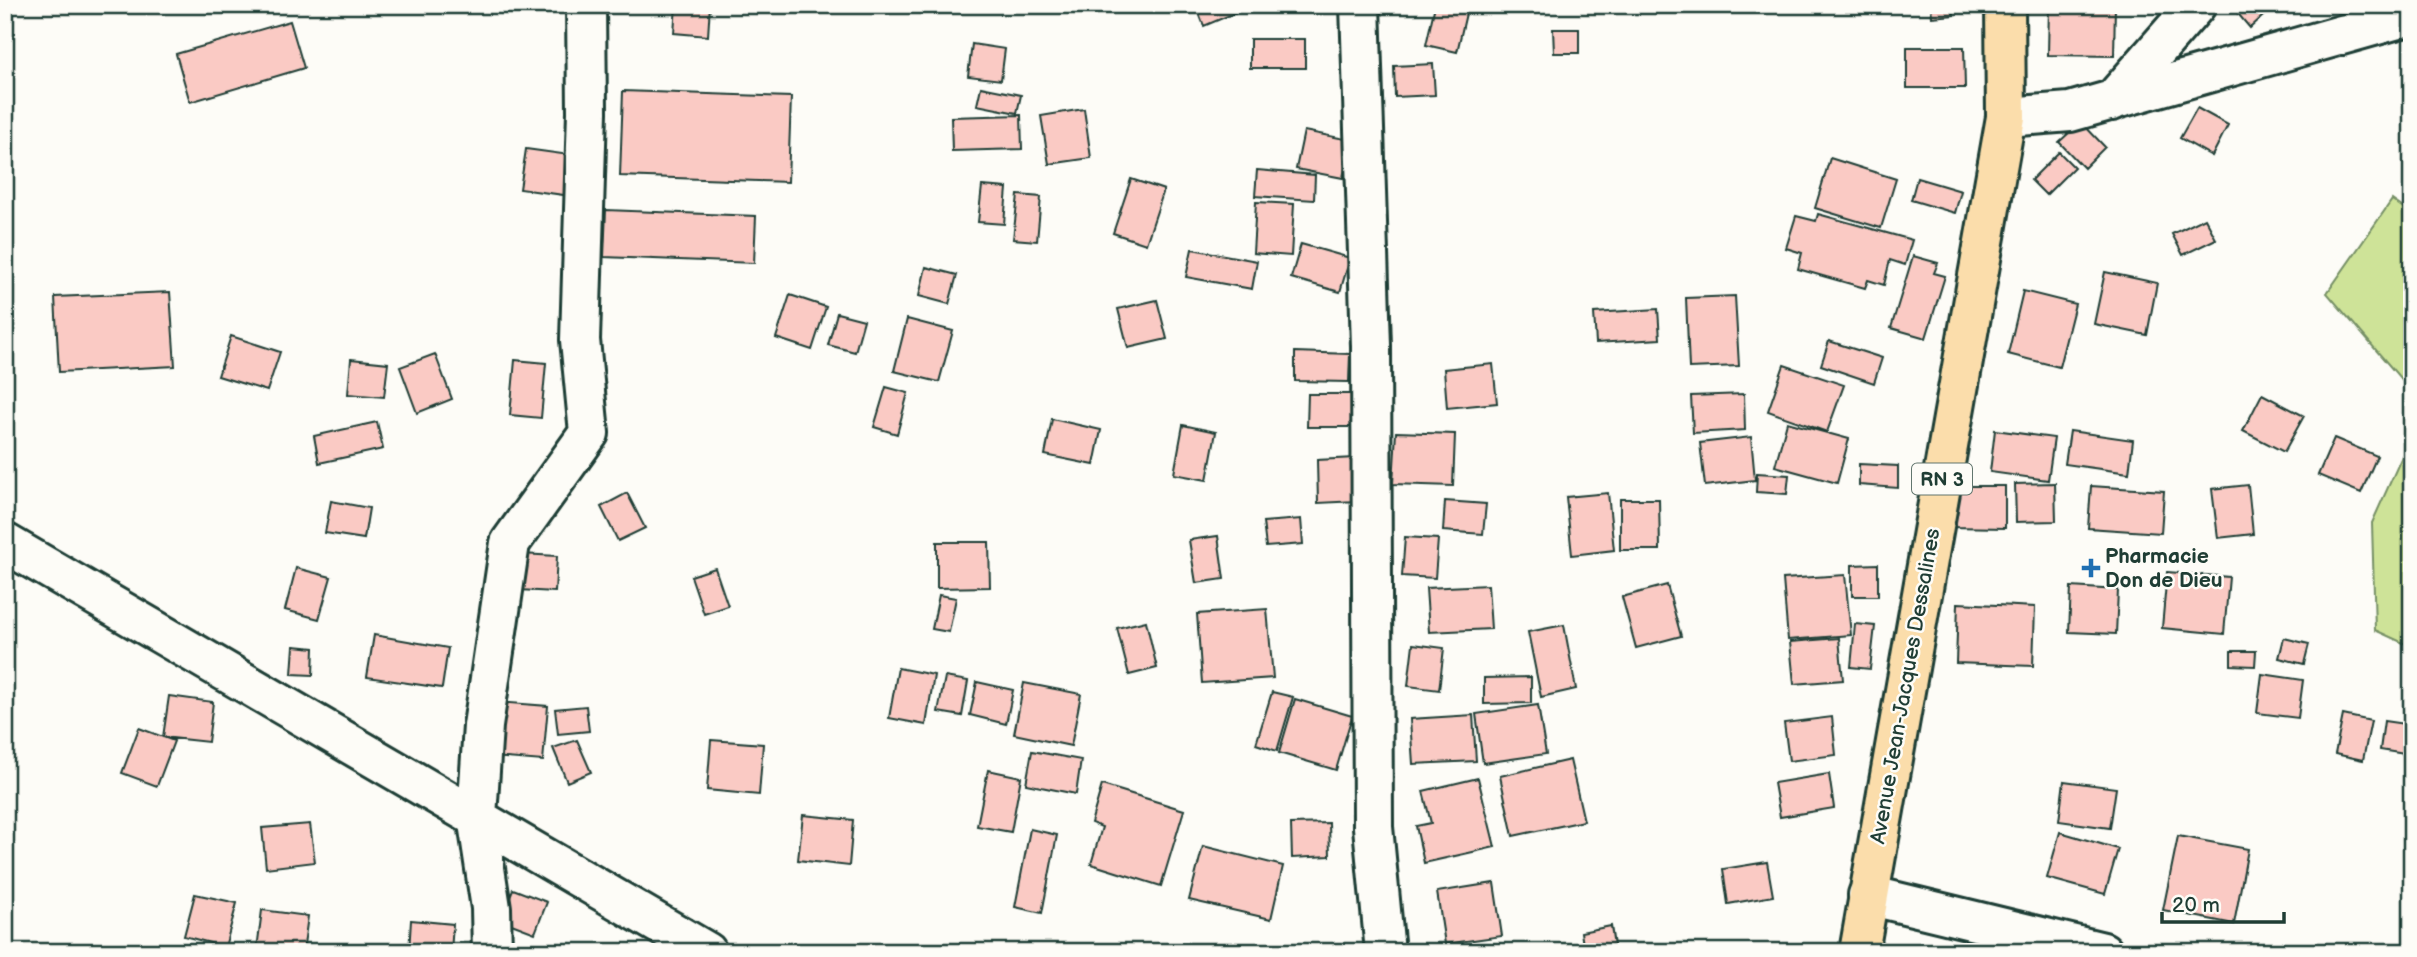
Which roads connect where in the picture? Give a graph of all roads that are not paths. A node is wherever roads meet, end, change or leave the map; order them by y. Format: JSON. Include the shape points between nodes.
{"nodes":[{"id":1,"x":586,"y":5,"type":"edge"},
{"id":2,"x":1360,"y":5,"type":"edge"},
{"id":3,"x":2005,"y":5,"type":"edge"},
{"id":4,"x":2196,"y":5,"type":"edge"},
{"id":5,"x":2412,"y":15,"type":"edge"},
{"id":6,"x":2112,"y":101,"type":"junction"},
{"id":7,"x":2006,"y":117,"type":"junction"},
{"id":8,"x":5,"y":543,"type":"edge"},
{"id":9,"x":477,"y":816,"type":"junction"},
{"id":10,"x":1868,"y":895,"type":"junction"},
{"id":11,"x":492,"y":952,"type":"edge"},
{"id":12,"x":707,"y":952,"type":"edge"},
{"id":13,"x":1385,"y":952,"type":"edge"},
{"id":14,"x":1859,"y":952,"type":"edge"},
{"id":15,"x":2103,"y":952,"type":"edge"}],
"edges":[{"from":1,"to":9,"type":"street","via":[[580,340],[589,433],[510,543],[484,726]]},
{"from":2,"to":13,"type":"street","via":[[1371,346],[1373,827]]},
{"from":3,"to":7,"type":"main road","name":"Avenue Jean-Jacques Dessalines","number":"RN 3"},
{"from":4,"to":6,"type":"street"},
{"from":5,"to":6,"type":"street"},
{"from":6,"to":7,"type":"street","via":[[2070,112]]},
{"from":7,"to":10,"type":"main road","name":"Avenue Jean-Jacques Dessalines","number":"RN 3"},
{"from":8,"to":9,"type":"street"},
{"from":9,"to":11,"type":"street","via":[[491,908]]},
{"from":9,"to":12,"type":"street"},
{"from":10,"to":14,"type":"main road","name":"Avenue Jean-Jacques Dessalines","number":"RN 3"},
{"from":10,"to":15,"type":"street"}]}
